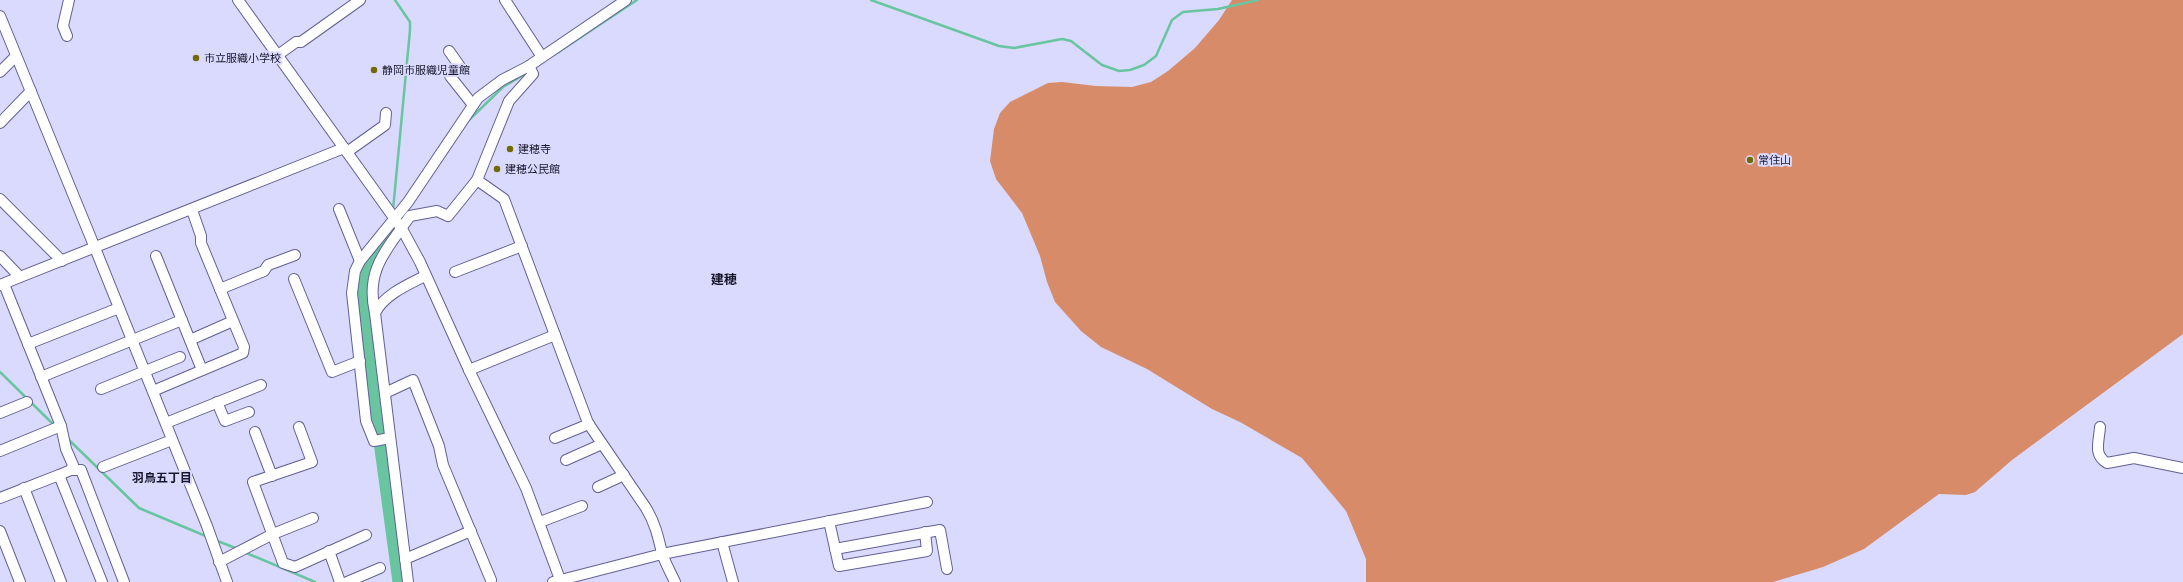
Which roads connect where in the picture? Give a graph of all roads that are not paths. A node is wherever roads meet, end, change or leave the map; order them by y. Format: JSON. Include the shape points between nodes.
{"nodes":[{"id":1,"x":69,"y":0,"type":"edge"},
{"id":2,"x":238,"y":0,"type":"edge"},
{"id":3,"x":360,"y":0,"type":"edge"},
{"id":4,"x":505,"y":0,"type":"edge"},
{"id":5,"x":626,"y":0,"type":"edge"},
{"id":6,"x":1,"y":20,"type":"edge"},
{"id":7,"x":67,"y":36,"type":"dead end"},
{"id":8,"x":449,"y":51,"type":"dead end"},
{"id":9,"x":278,"y":55,"type":"junction"},
{"id":10,"x":16,"y":56,"type":"junction"},
{"id":11,"x":542,"y":57,"type":"junction"},
{"id":12,"x":530,"y":66,"type":"junction"},
{"id":13,"x":0,"y":72,"type":"edge"},
{"id":14,"x":31,"y":91,"type":"junction"},
{"id":15,"x":473,"y":105,"type":"junction"},
{"id":16,"x":386,"y":113,"type":"dead end"},
{"id":17,"x":0,"y":123,"type":"edge"},
{"id":18,"x":345,"y":150,"type":"junction"},
{"id":19,"x":477,"y":180,"type":"junction"},
{"id":20,"x":0,"y":199,"type":"edge"},
{"id":21,"x":339,"y":209,"type":"dead end"},
{"id":22,"x":192,"y":210,"type":"junction"},
{"id":23,"x":395,"y":218,"type":"junction"},
{"id":24,"x":402,"y":229,"type":"junction"},
{"id":25,"x":522,"y":246,"type":"junction"},
{"id":26,"x":95,"y":248,"type":"junction"},
{"id":27,"x":295,"y":255,"type":"dead end"},
{"id":28,"x":0,"y":256,"type":"edge"},
{"id":29,"x":156,"y":256,"type":"dead end"},
{"id":30,"x":62,"y":261,"type":"junction"},
{"id":31,"x":360,"y":261,"type":"junction"},
{"id":32,"x":455,"y":272,"type":"dead end"},
{"id":33,"x":425,"y":276,"type":"junction"},
{"id":34,"x":20,"y":278,"type":"junction"},
{"id":35,"x":294,"y":279,"type":"dead end"},
{"id":36,"x":2,"y":285,"type":"edge"},
{"id":37,"x":220,"y":289,"type":"junction"},
{"id":38,"x":119,"y":308,"type":"junction"},
{"id":39,"x":376,"y":313,"type":"junction"},
{"id":40,"x":182,"y":320,"type":"junction"},
{"id":41,"x":233,"y":321,"type":"junction"},
{"id":42,"x":555,"y":335,"type":"junction"},
{"id":43,"x":132,"y":340,"type":"junction"},
{"id":44,"x":190,"y":340,"type":"junction"},
{"id":45,"x":28,"y":344,"type":"junction"},
{"id":46,"x":180,"y":357,"type":"dead end"},
{"id":47,"x":360,"y":361,"type":"junction"},
{"id":48,"x":202,"y":370,"type":"junction"},
{"id":49,"x":469,"y":370,"type":"junction"},
{"id":50,"x":145,"y":372,"type":"junction"},
{"id":51,"x":41,"y":377,"type":"junction"},
{"id":52,"x":261,"y":385,"type":"dead end"},
{"id":53,"x":101,"y":389,"type":"dead end"},
{"id":54,"x":153,"y":391,"type":"junction"},
{"id":55,"x":385,"y":394,"type":"junction"},
{"id":56,"x":27,"y":402,"type":"dead end"},
{"id":57,"x":217,"y":402,"type":"junction"},
{"id":58,"x":250,"y":412,"type":"dead end"},
{"id":59,"x":0,"y":413,"type":"edge"},
{"id":60,"x":166,"y":423,"type":"junction"},
{"id":61,"x":589,"y":424,"type":"junction"},
{"id":62,"x":61,"y":426,"type":"junction"},
{"id":63,"x":299,"y":427,"type":"dead end"},
{"id":64,"x":2100,"y":427,"type":"dead end"},
{"id":65,"x":255,"y":432,"type":"dead end"},
{"id":66,"x":390,"y":438,"type":"junction"},
{"id":67,"x":555,"y":438,"type":"dead end"},
{"id":68,"x":172,"y":440,"type":"junction"},
{"id":69,"x":602,"y":444,"type":"junction"},
{"id":70,"x":0,"y":451,"type":"edge"},
{"id":71,"x":566,"y":460,"type":"dead end"},
{"id":72,"x":103,"y":467,"type":"dead end"},
{"id":73,"x":2183,"y":468,"type":"edge"},
{"id":74,"x":71,"y":470,"type":"junction"},
{"id":75,"x":59,"y":475,"type":"junction"},
{"id":76,"x":624,"y":475,"type":"junction"},
{"id":77,"x":272,"y":476,"type":"junction"},
{"id":78,"x":598,"y":487,"type":"dead end"},
{"id":79,"x":24,"y":488,"type":"junction"},
{"id":80,"x":0,"y":498,"type":"edge"},
{"id":81,"x":927,"y":502,"type":"dead end"},
{"id":82,"x":582,"y":506,"type":"dead end"},
{"id":83,"x":312,"y":518,"type":"dead end"},
{"id":84,"x":829,"y":521,"type":"junction"},
{"id":85,"x":540,"y":522,"type":"junction"},
{"id":86,"x":0,"y":531,"type":"edge"},
{"id":87,"x":471,"y":531,"type":"junction"},
{"id":88,"x":925,"y":532,"type":"junction"},
{"id":89,"x":273,"y":534,"type":"junction"},
{"id":90,"x":366,"y":535,"type":"dead end"},
{"id":91,"x":722,"y":542,"type":"junction"},
{"id":92,"x":835,"y":549,"type":"junction"},
{"id":93,"x":329,"y":551,"type":"junction"},
{"id":94,"x":662,"y":554,"type":"junction"},
{"id":95,"x":405,"y":559,"type":"junction"},
{"id":96,"x":219,"y":562,"type":"junction"},
{"id":97,"x":380,"y":568,"type":"dead end"},
{"id":98,"x":946,"y":569,"type":"dead end"},
{"id":99,"x":491,"y":580,"type":"dead end"},
{"id":100,"x":558,"y":581,"type":"edge"},
{"id":101,"x":20,"y":582,"type":"edge"},
{"id":102,"x":62,"y":582,"type":"edge"},
{"id":103,"x":102,"y":582,"type":"edge"},
{"id":104,"x":124,"y":582,"type":"edge"},
{"id":105,"x":227,"y":582,"type":"edge"},
{"id":106,"x":340,"y":582,"type":"edge"},
{"id":107,"x":347,"y":582,"type":"edge"},
{"id":108,"x":408,"y":582,"type":"edge"},
{"id":109,"x":675,"y":582,"type":"edge"},
{"id":110,"x":733,"y":582,"type":"edge"}],
"edges":[{"from":1,"to":7,"type":"street","via":[[63,26]]},
{"from":2,"to":9,"type":"street"},
{"from":3,"to":9,"type":"street","via":[[301,42],[296,42]]},
{"from":4,"to":11,"type":"street"},
{"from":5,"to":11,"type":"street"},
{"from":6,"to":10,"type":"street"},
{"from":8,"to":15,"type":"street","via":[[461,68],[450,76]]},
{"from":9,"to":18,"type":"street"},
{"from":10,"to":13,"type":"street"},
{"from":10,"to":14,"type":"street"},
{"from":11,"to":12,"type":"street"},
{"from":12,"to":15,"type":"street","via":[[502,80],[478,98]]},
{"from":12,"to":19,"type":"street","via":[[533,74],[508,101]]},
{"from":14,"to":17,"type":"street"},
{"from":14,"to":26,"type":"street"},
{"from":15,"to":23,"type":"street"},
{"from":16,"to":18,"type":"street","via":[[385,125]]},
{"from":18,"to":22,"type":"street"},
{"from":18,"to":23,"type":"street"},
{"from":19,"to":24,"type":"street","via":[[448,216],[437,211],[410,216]]},
{"from":19,"to":25,"type":"street","via":[[504,199]]},
{"from":20,"to":30,"type":"street"},
{"from":21,"to":31,"type":"street"},
{"from":22,"to":26,"type":"street"},
{"from":22,"to":37,"type":"street","via":[[201,243]]},
{"from":23,"to":24,"type":"street"},
{"from":23,"to":31,"type":"street"},
{"from":24,"to":33,"type":"street"},
{"from":24,"to":39,"type":"street","via":[[377,266],[373,280]]},
{"from":25,"to":32,"type":"street"},
{"from":25,"to":42,"type":"street"},
{"from":26,"to":30,"type":"street"},
{"from":26,"to":38,"type":"street"},
{"from":27,"to":37,"type":"street","via":[[268,265],[264,272]]},
{"from":28,"to":34,"type":"street"},
{"from":29,"to":40,"type":"street"},
{"from":30,"to":34,"type":"street"},
{"from":31,"to":47,"type":"street","via":[[355,271],[352,293]]},
{"from":33,"to":39,"type":"street","via":[[403,286],[379,306]]},
{"from":33,"to":49,"type":"street"},
{"from":34,"to":36,"type":"street"},
{"from":35,"to":47,"type":"street","via":[[332,372]]},
{"from":36,"to":45,"type":"street"},
{"from":37,"to":41,"type":"street"},
{"from":38,"to":43,"type":"street"},
{"from":38,"to":45,"type":"street"},
{"from":39,"to":55,"type":"street"},
{"from":40,"to":43,"type":"street"},
{"from":40,"to":44,"type":"street"},
{"from":41,"to":44,"type":"street"},
{"from":41,"to":48,"type":"street","via":[[244,347],[243,353]]},
{"from":42,"to":49,"type":"street"},
{"from":42,"to":61,"type":"street"},
{"from":43,"to":50,"type":"street"},
{"from":43,"to":51,"type":"street"},
{"from":44,"to":48,"type":"street"},
{"from":45,"to":51,"type":"street"},
{"from":46,"to":50,"type":"street"},
{"from":47,"to":66,"type":"street","via":[[366,421],[374,441]]},
{"from":48,"to":54,"type":"street"},
{"from":49,"to":85,"type":"street"},
{"from":50,"to":53,"type":"street"},
{"from":50,"to":54,"type":"street"},
{"from":51,"to":62,"type":"street"},
{"from":52,"to":57,"type":"street"},
{"from":54,"to":60,"type":"street"},
{"from":55,"to":66,"type":"street"},
{"from":55,"to":87,"type":"street","via":[[413,380],[439,446],[443,465]]},
{"from":56,"to":59,"type":"street"},
{"from":57,"to":58,"type":"street","via":[[226,421]]},
{"from":57,"to":60,"type":"street"},
{"from":60,"to":68,"type":"street"},
{"from":61,"to":67,"type":"street"},
{"from":61,"to":69,"type":"street"},
{"from":62,"to":70,"type":"street"},
{"from":62,"to":74,"type":"street","via":[[73,465]]},
{"from":63,"to":77,"type":"street","via":[[312,462]]},
{"from":64,"to":73,"type":"street","via":[[2098,454],[2108,463],[2134,458]]},
{"from":65,"to":77,"type":"street"},
{"from":66,"to":95,"type":"street"},
{"from":68,"to":72,"type":"street"},
{"from":68,"to":96,"type":"street"},
{"from":69,"to":71,"type":"street"},
{"from":69,"to":76,"type":"street"},
{"from":74,"to":75,"type":"street"},
{"from":74,"to":104,"type":"street","via":[[81,470]]},
{"from":75,"to":79,"type":"street"},
{"from":75,"to":103,"type":"street"},
{"from":76,"to":78,"type":"street"},
{"from":76,"to":94,"type":"street","via":[[654,523]]},
{"from":77,"to":89,"type":"street","via":[[253,482]]},
{"from":79,"to":80,"type":"street"},
{"from":79,"to":102,"type":"street"},
{"from":81,"to":84,"type":"street"},
{"from":82,"to":85,"type":"street"},
{"from":83,"to":89,"type":"street"},
{"from":84,"to":91,"type":"street"},
{"from":84,"to":92,"type":"street"},
{"from":85,"to":100,"type":"street"},
{"from":86,"to":101,"type":"street"},
{"from":87,"to":95,"type":"street"},
{"from":87,"to":99,"type":"street"},
{"from":88,"to":92,"type":"street"},
{"from":88,"to":92,"type":"street","via":[[927,551],[839,566]]},
{"from":88,"to":98,"type":"street","via":[[940,530]]},
{"from":89,"to":93,"type":"street","via":[[283,563],[295,567]]},
{"from":89,"to":96,"type":"street"},
{"from":90,"to":93,"type":"street"},
{"from":91,"to":94,"type":"street"},
{"from":91,"to":110,"type":"street"},
{"from":93,"to":106,"type":"street"},
{"from":94,"to":100,"type":"street"},
{"from":94,"to":109,"type":"street"},
{"from":95,"to":108,"type":"street"},
{"from":96,"to":105,"type":"street"},
{"from":97,"to":107,"type":"street"}]}
